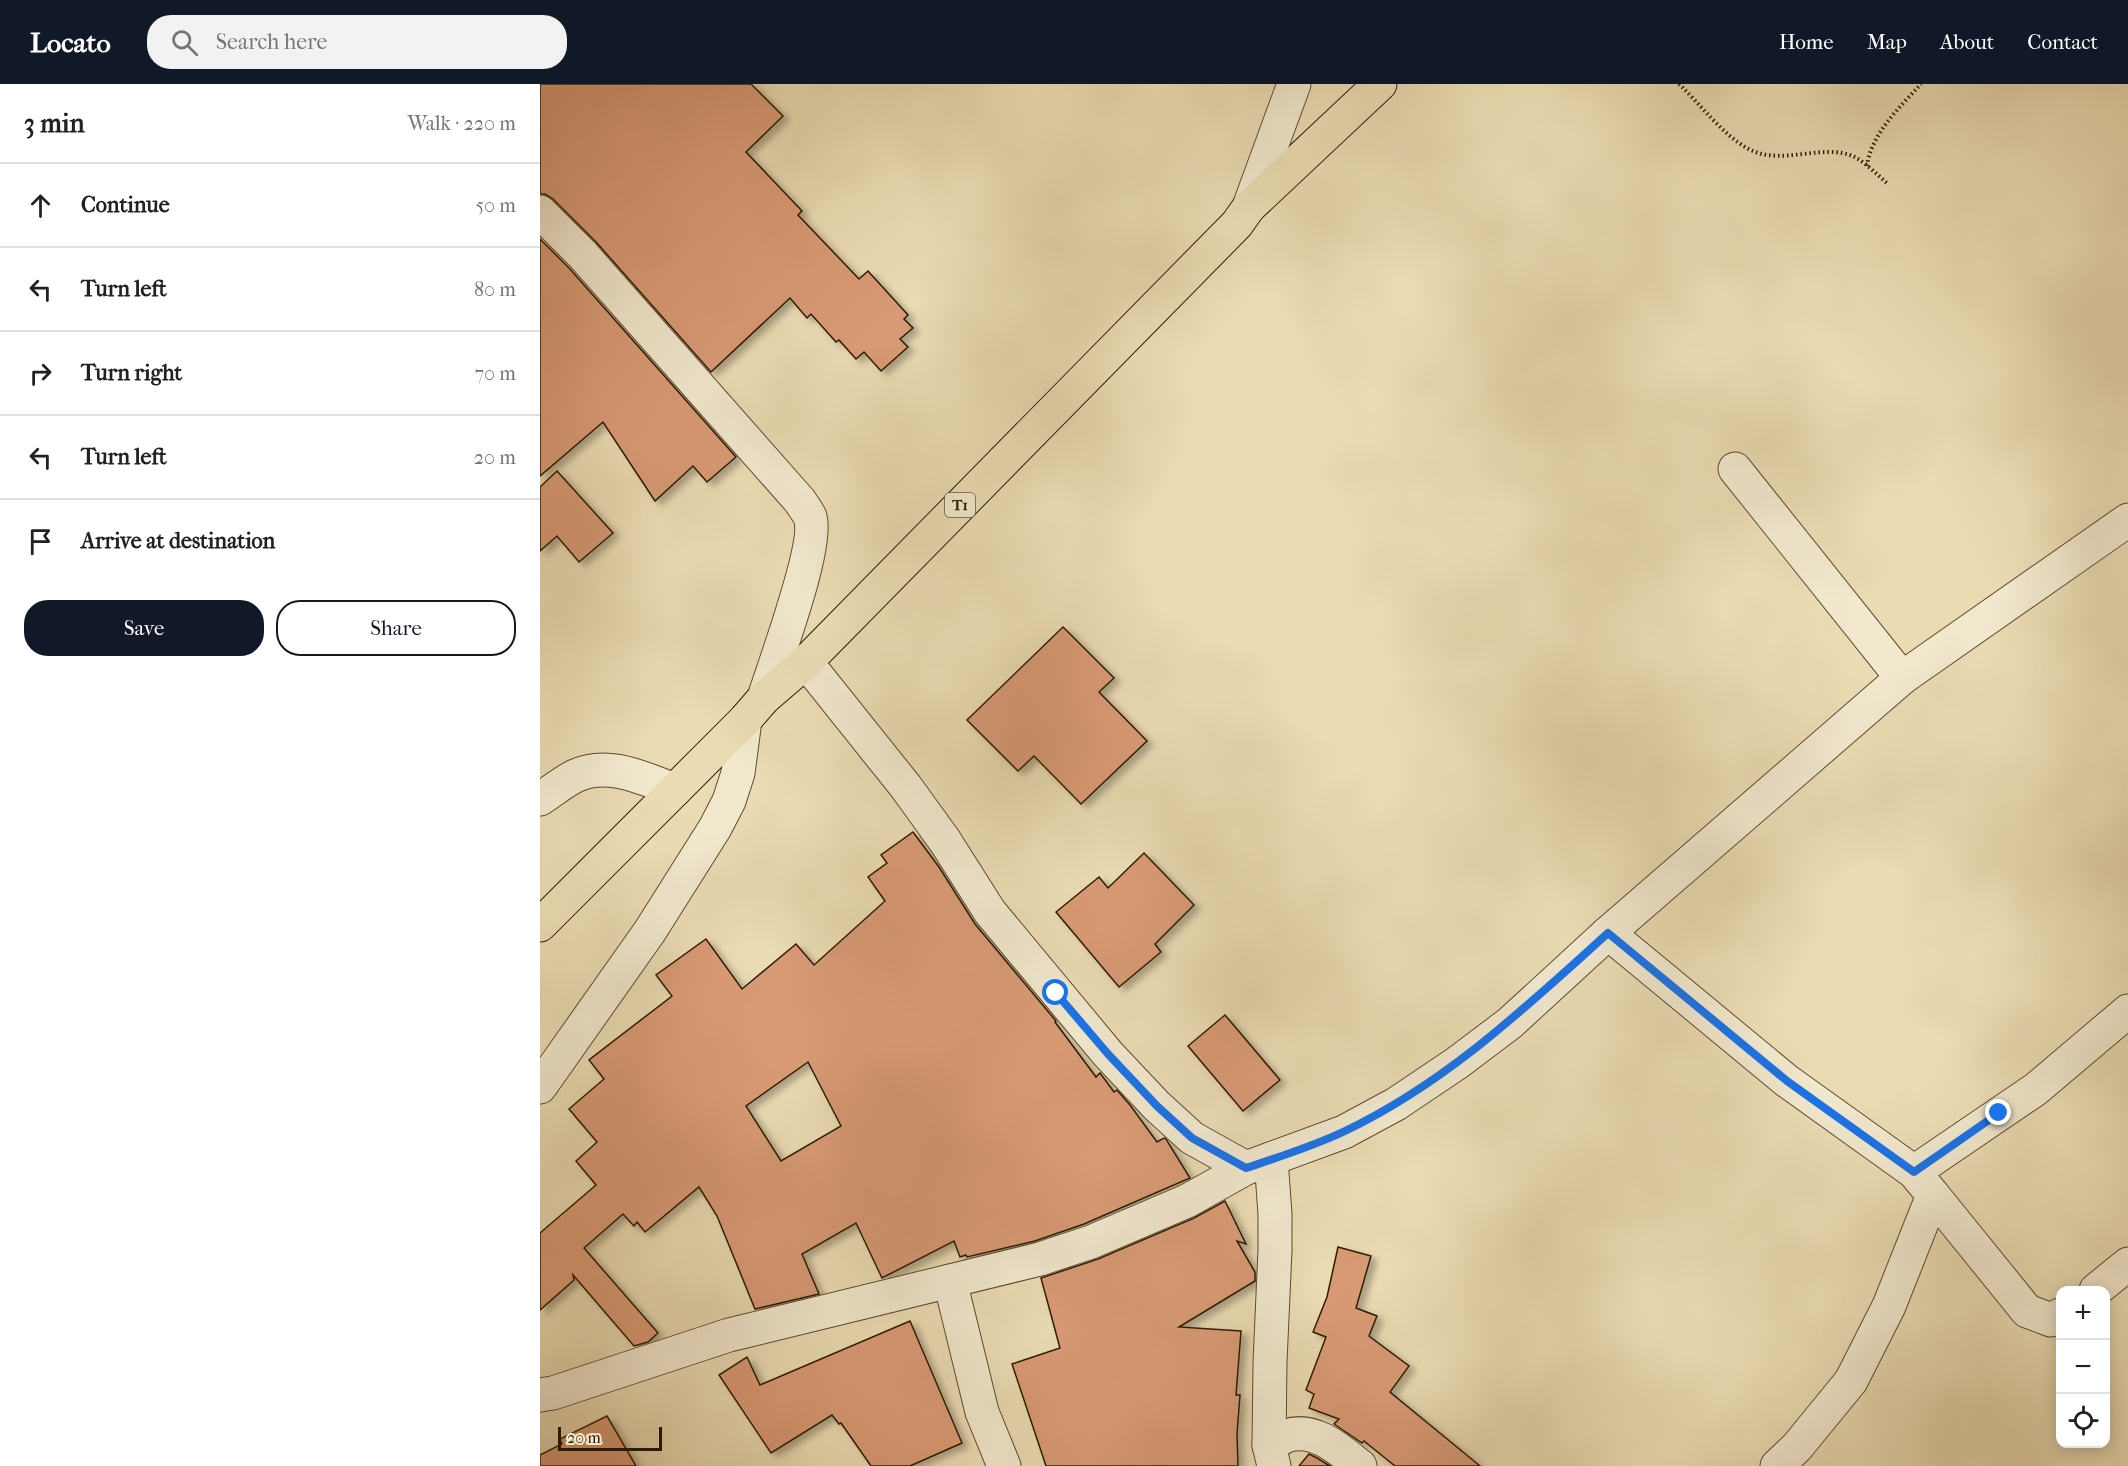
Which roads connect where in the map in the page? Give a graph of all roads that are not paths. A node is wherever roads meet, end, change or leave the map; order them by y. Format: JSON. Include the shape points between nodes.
{"nodes":[{"id":1,"x":1294,"y":84,"type":"edge"},
{"id":2,"x":1380,"y":84,"type":"edge"},
{"id":3,"x":1249,"y":207,"type":"junction"},
{"id":4,"x":540,"y":212,"type":"edge"},
{"id":5,"x":1735,"y":469,"type":"dead end"},
{"id":6,"x":2128,"y":520,"type":"edge"},
{"id":7,"x":806,"y":662,"type":"junction"},
{"id":8,"x":1902,"y":678,"type":"junction"},
{"id":9,"x":754,"y":709,"type":"junction"},
{"id":10,"x":675,"y":790,"type":"junction"},
{"id":11,"x":540,"y":799,"type":"edge"},
{"id":12,"x":540,"y":925,"type":"edge"},
{"id":13,"x":1608,"y":933,"type":"junction"},
{"id":14,"x":2128,"y":1011,"type":"edge"},
{"id":15,"x":540,"y":1087,"type":"edge"},
{"id":16,"x":1259,"y":1164,"type":"junction"},
{"id":17,"x":1924,"y":1184,"type":"junction"},
{"id":18,"x":2128,"y":1264,"type":"edge"},
{"id":19,"x":950,"y":1281,"type":"junction"},
{"id":20,"x":2101,"y":1286,"type":"edge"},
{"id":21,"x":2056,"y":1318,"type":"edge"},
{"id":22,"x":540,"y":1395,"type":"edge"},
{"id":23,"x":1271,"y":1456,"type":"edge"},
{"id":24,"x":1004,"y":1466,"type":"edge"},
{"id":25,"x":1360,"y":1466,"type":"edge"},
{"id":26,"x":1777,"y":1466,"type":"edge"}],
"edges":[{"from":1,"to":3,"type":"street"},
{"from":2,"to":3,"type":"highway","number":"T1"},
{"from":3,"to":7,"type":"highway","number":"T1","via":[[1237,224]]},
{"from":4,"to":9,"type":"street","via":[[583,255],[811,518],[811,541],[801,584]]},
{"from":5,"to":8,"type":"street"},
{"from":6,"to":8,"type":"street"},
{"from":7,"to":9,"type":"highway","number":"T1"},
{"from":7,"to":16,"type":"street","via":[[906,787],[990,912],[1108,1054],[1192,1138]]},
{"from":8,"to":13,"type":"street"},
{"from":9,"to":10,"type":"highway","number":"T1"},
{"from":9,"to":15,"type":"street","via":[[729,801],[715,828],[650,931]]},
{"from":10,"to":11,"type":"street","via":[[626,772],[600,770],[576,775]]},
{"from":10,"to":12,"type":"highway","number":"T1"},
{"from":13,"to":16,"type":"street","via":[[1510,1023],[1396,1104],[1344,1132]]},
{"from":13,"to":17,"type":"street","via":[[1787,1081]]},
{"from":14,"to":17,"type":"street"},
{"from":16,"to":19,"type":"street","via":[[1187,1201],[1091,1242]]},
{"from":16,"to":23,"type":"street","via":[[1275,1214]]},
{"from":17,"to":21,"type":"street","via":[[2027,1311],[2051,1320]]},
{"from":17,"to":26,"type":"street","via":[[1889,1306],[1851,1381]]},
{"from":18,"to":20,"type":"street"},
{"from":19,"to":22,"type":"street","via":[[729,1335]]},
{"from":19,"to":24,"type":"street","via":[[982,1412]]},
{"from":23,"to":25,"type":"street","via":[[1288,1436],[1301,1434],[1329,1442]]}]}
